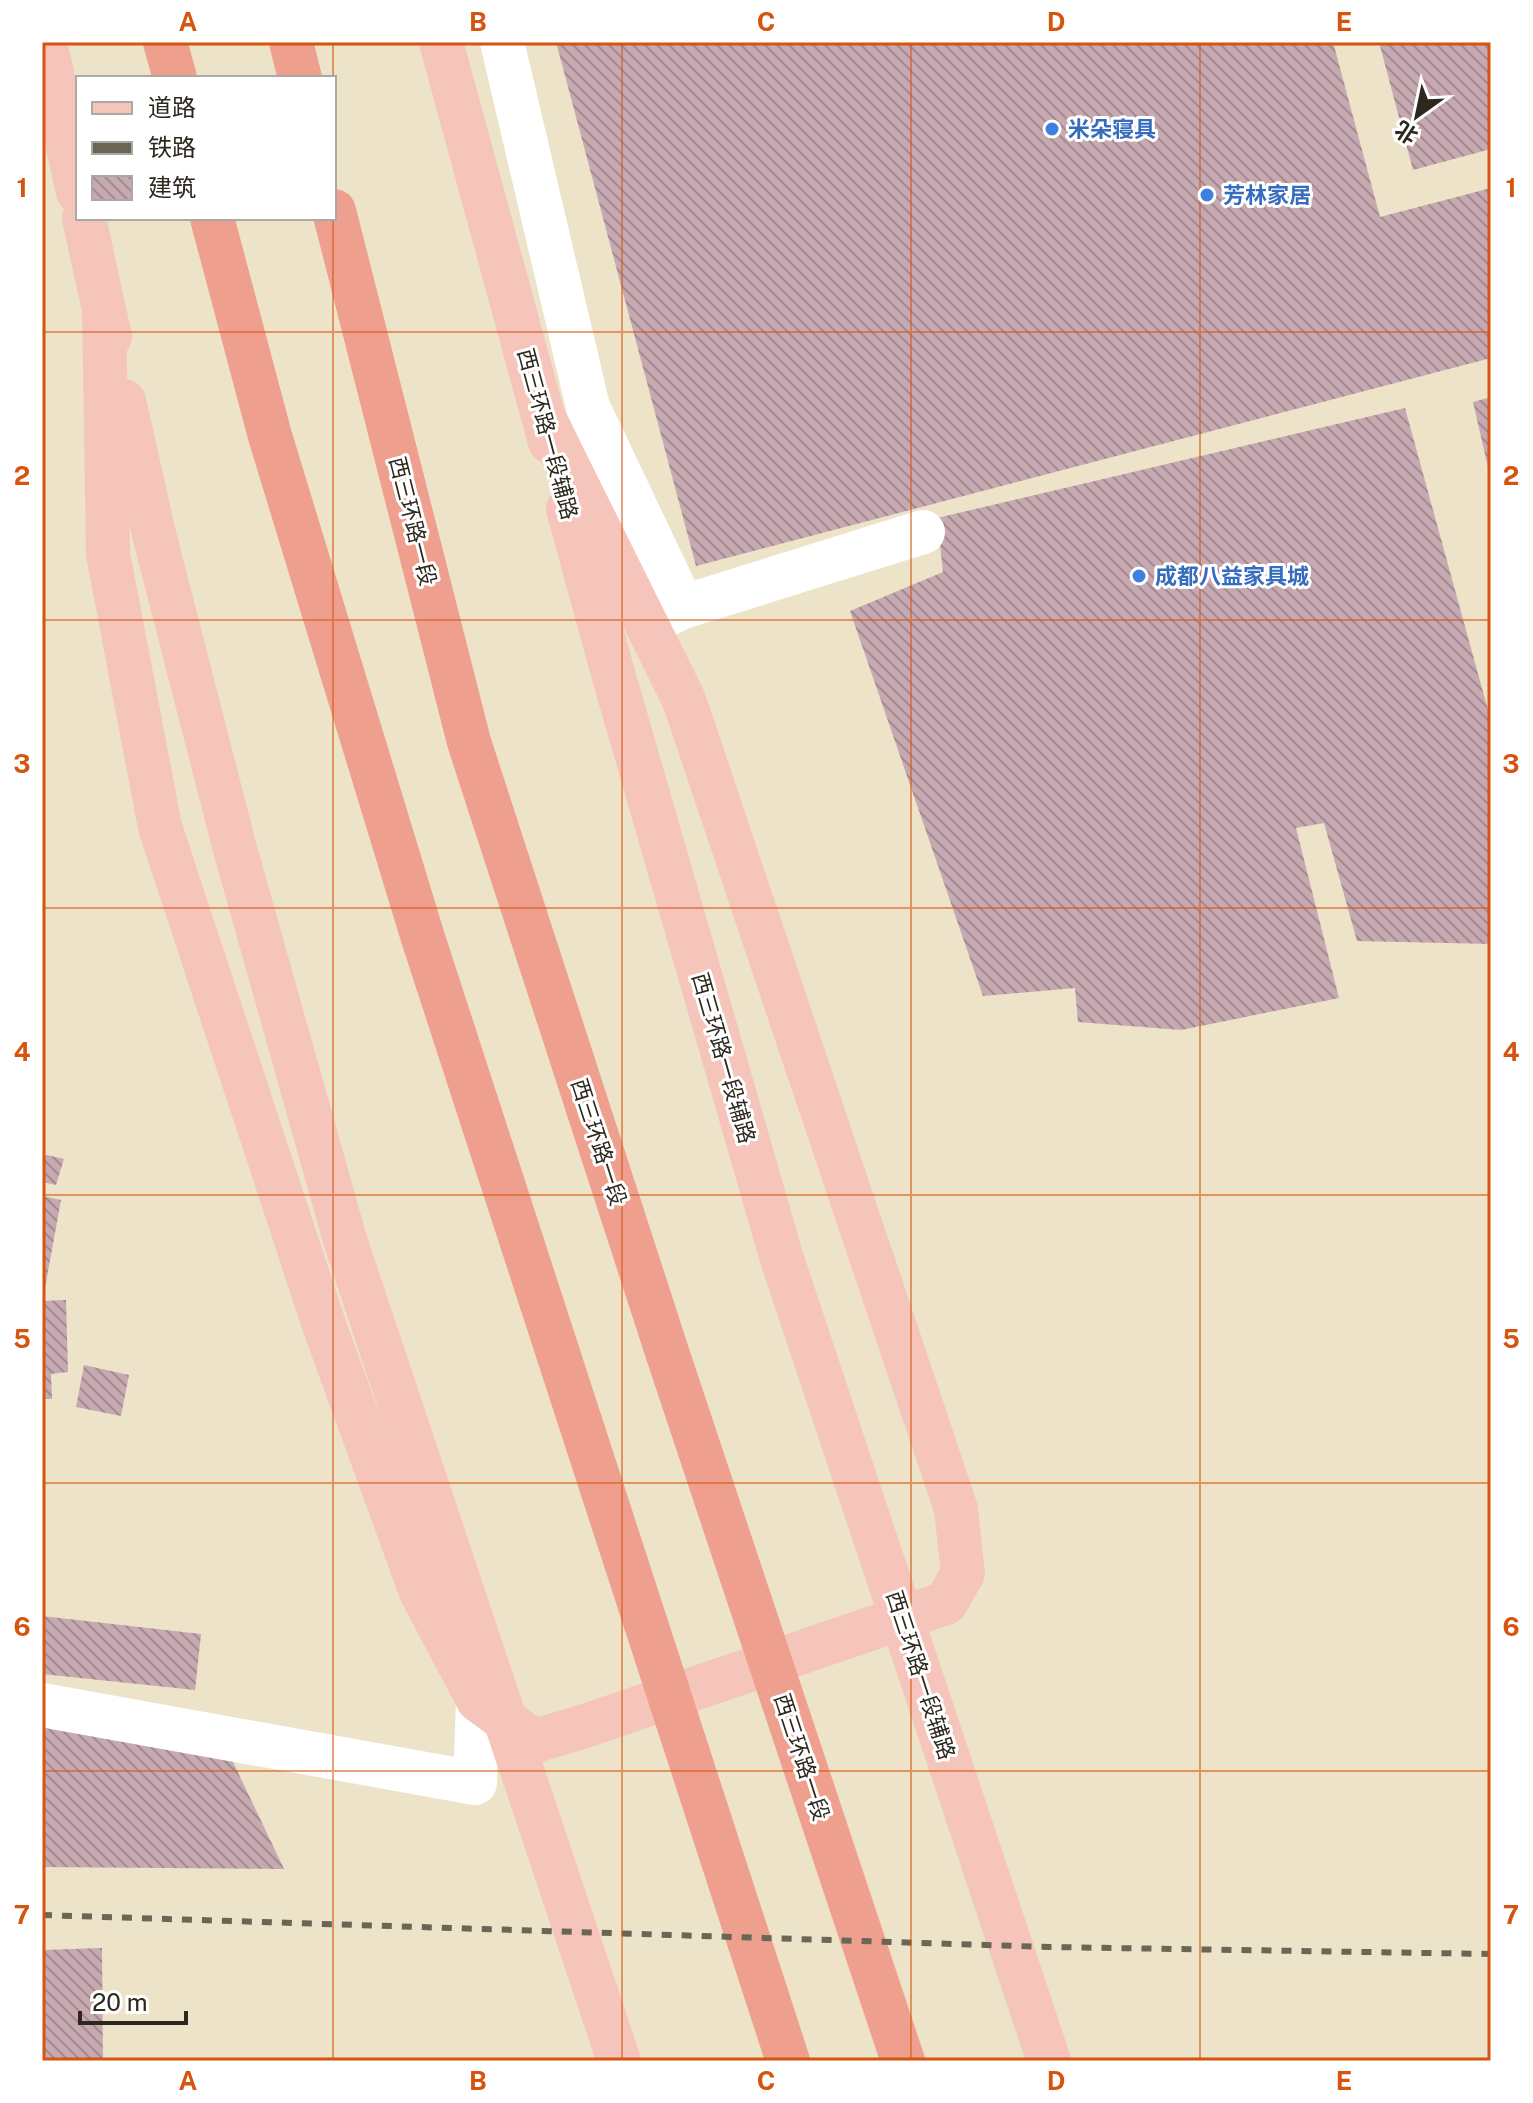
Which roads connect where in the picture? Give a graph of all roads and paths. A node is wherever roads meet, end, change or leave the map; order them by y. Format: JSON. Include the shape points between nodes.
{"nodes":[{"id":1,"x":45,"y":42,"type":"edge"},
{"id":2,"x":165,"y":42,"type":"edge"},
{"id":3,"x":291,"y":42,"type":"edge"},
{"id":4,"x":441,"y":42,"type":"edge"},
{"id":5,"x":502,"y":42,"type":"edge"},
{"id":6,"x":174,"y":76,"type":"edge"},
{"id":7,"x":300,"y":76,"type":"edge"},
{"id":8,"x":76,"y":183,"type":"edge"},
{"id":9,"x":336,"y":219,"type":"edge"},
{"id":10,"x":84,"y":220,"type":"edge"},
{"id":11,"x":213,"y":220,"type":"edge"},
{"id":12,"x":104,"y":308,"type":"junction"},
{"id":13,"x":543,"y":416,"type":"junction"},
{"id":14,"x":923,"y":532,"type":"dead end"},
{"id":15,"x":665,"y":616,"type":"junction"},
{"id":16,"x":478,"y":1700,"type":"junction"},
{"id":17,"x":42,"y":1705,"type":"edge"},
{"id":18,"x":619,"y":2061,"type":"edge"},
{"id":19,"x":788,"y":2061,"type":"edge"},
{"id":20,"x":903,"y":2061,"type":"edge"},
{"id":21,"x":1049,"y":2061,"type":"edge"}],
"edges":[{"from":1,"to":8,"type":"main road"},
{"from":2,"to":6,"type":"highway"},
{"from":3,"to":7,"type":"highway"},
{"from":4,"to":13,"type":"main road","name":"西三环路一段辅路"},
{"from":5,"to":15,"type":"street","via":[[588,407]]},
{"from":9,"to":20,"type":"highway","name":"西三环路一段","via":[[469,742]]},
{"from":10,"to":12,"type":"main road"},
{"from":11,"to":19,"type":"highway","via":[[270,436],[423,938]]},
{"from":12,"to":16,"type":"main road","via":[[108,554],[160,827],[325,1328],[421,1592]]},
{"from":12,"to":18,"type":"main road","via":[[208,745],[345,1240]]},
{"from":13,"to":15,"type":"main road"},
{"from":13,"to":21,"type":"main road","name":"西三环路一段辅路","via":[[782,1259]]},
{"from":14,"to":15,"type":"street"},
{"from":15,"to":16,"type":"main road","via":[[684,700],[956,1509],[963,1573],[946,1603],[534,1741]]},
{"from":16,"to":17,"type":"street","via":[[475,1783]]}]}
